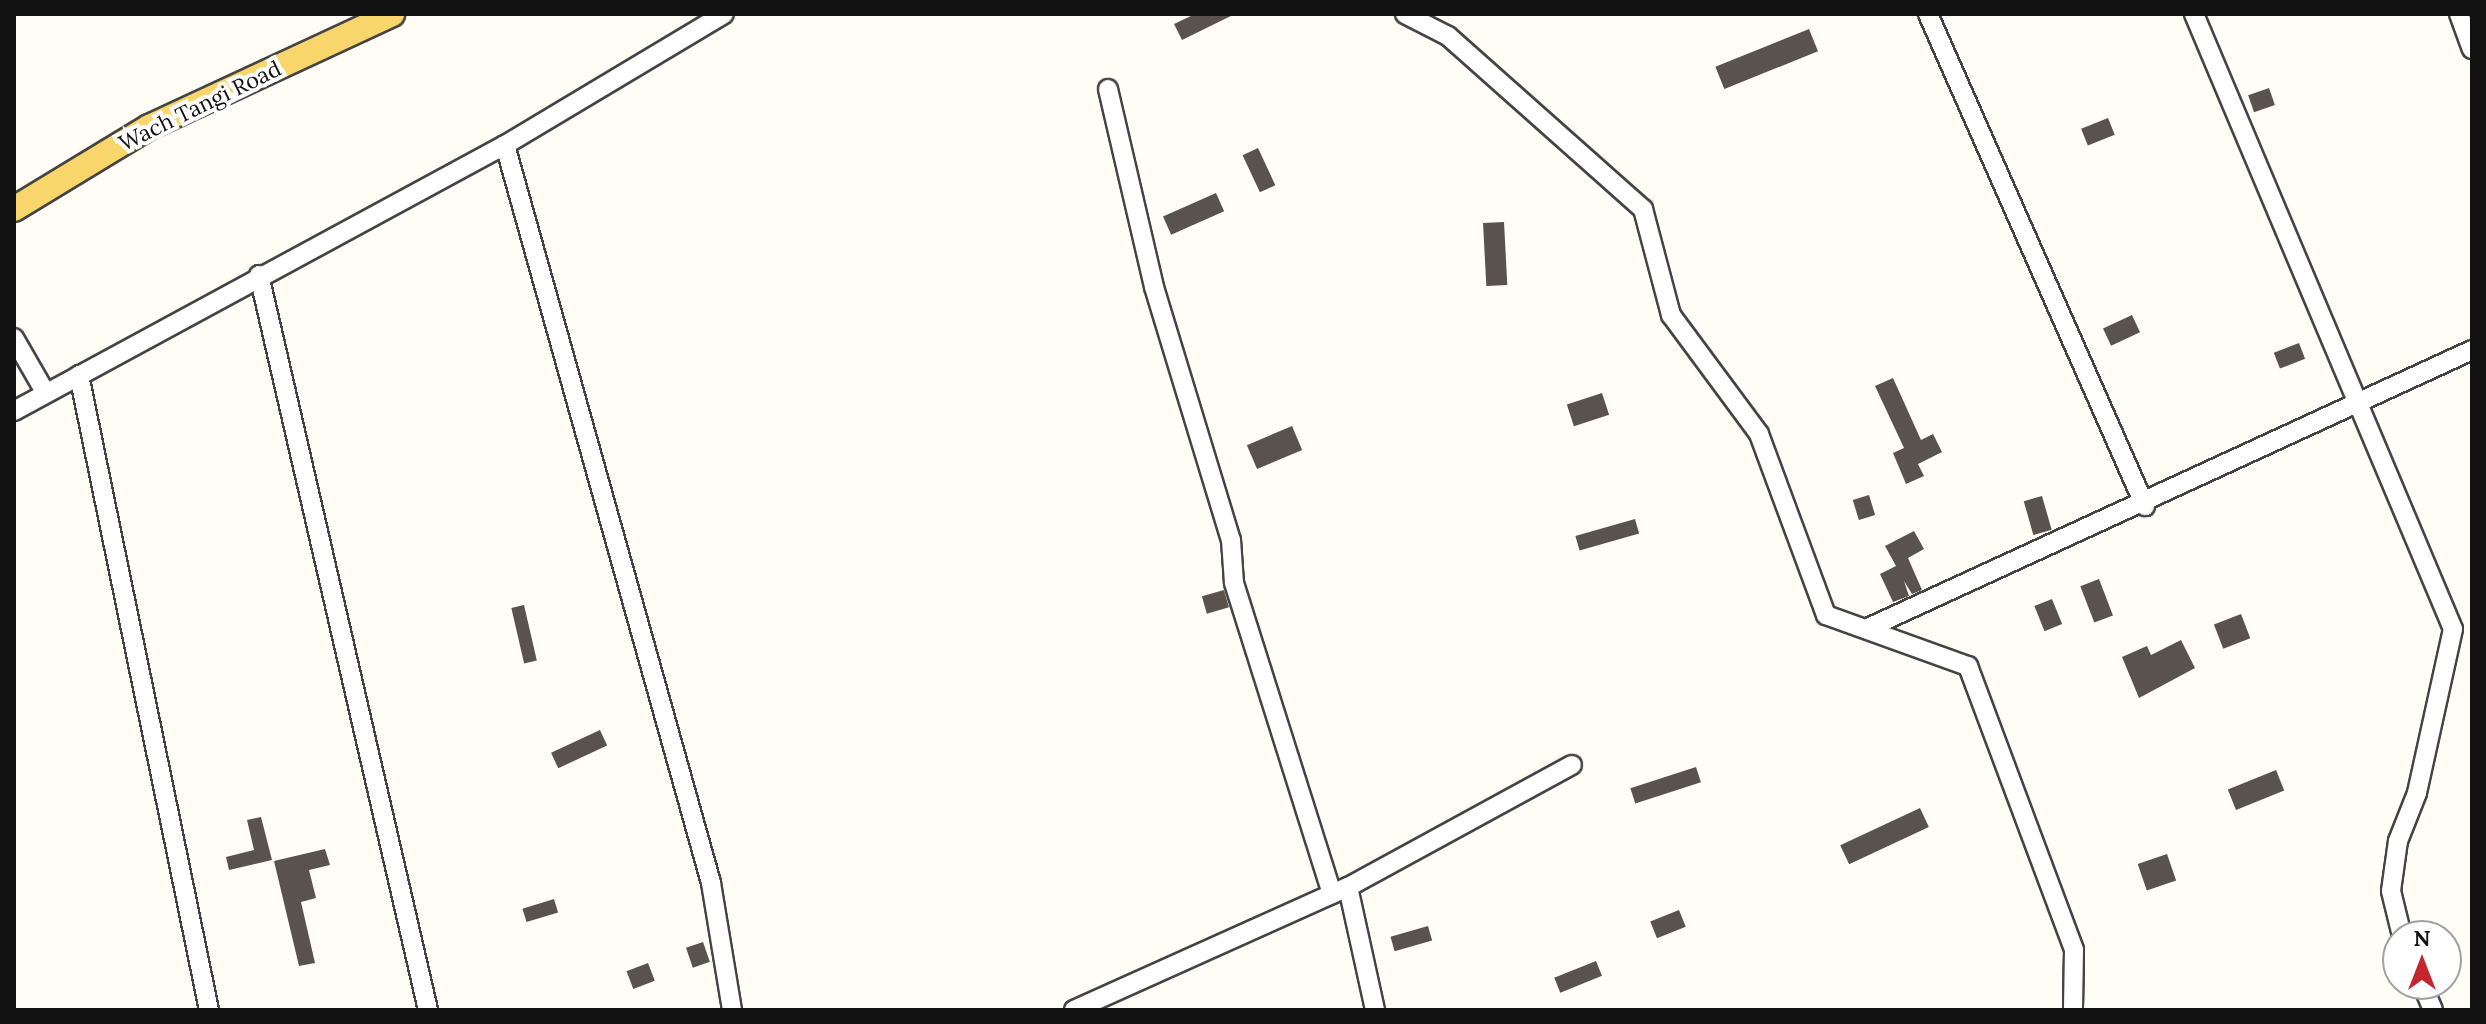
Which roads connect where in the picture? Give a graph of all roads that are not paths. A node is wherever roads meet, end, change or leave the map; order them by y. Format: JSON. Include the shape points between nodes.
{"nodes":[{"id":1,"x":392,"y":14,"type":"edge"},
{"id":2,"x":724,"y":14,"type":"edge"},
{"id":3,"x":1405,"y":14,"type":"edge"},
{"id":4,"x":1928,"y":14,"type":"edge"},
{"id":5,"x":2194,"y":14,"type":"edge"},
{"id":6,"x":2459,"y":14,"type":"edge"},
{"id":7,"x":2472,"y":49,"type":"edge"},
{"id":8,"x":1108,"y":89,"type":"dead end"},
{"id":9,"x":505,"y":145,"type":"junction"},
{"id":10,"x":14,"y":209,"type":"edge"},
{"id":11,"x":259,"y":275,"type":"junction"},
{"id":12,"x":14,"y":338,"type":"edge"},
{"id":13,"x":2472,"y":350,"type":"edge"},
{"id":14,"x":79,"y":375,"type":"junction"},
{"id":15,"x":45,"y":392,"type":"junction"},
{"id":16,"x":2361,"y":398,"type":"junction"},
{"id":17,"x":14,"y":411,"type":"edge"},
{"id":18,"x":2145,"y":506,"type":"junction"},
{"id":19,"x":1868,"y":628,"type":"junction"},
{"id":20,"x":1572,"y":765,"type":"dead end"},
{"id":21,"x":1340,"y":891,"type":"junction"},
{"id":22,"x":2398,"y":920,"type":"edge"},
{"id":23,"x":209,"y":1010,"type":"edge"},
{"id":24,"x":428,"y":1010,"type":"edge"},
{"id":25,"x":732,"y":1010,"type":"edge"},
{"id":26,"x":1074,"y":1010,"type":"edge"},
{"id":27,"x":1375,"y":1010,"type":"edge"},
{"id":28,"x":2073,"y":1010,"type":"edge"}],
"edges":[{"from":1,"to":10,"type":"main road","name":"Wach Tangi Road","via":[[149,127]]},
{"from":2,"to":9,"type":"street"},
{"from":3,"to":19,"type":"street","via":[[1448,36],[1643,209],[1671,315],[1759,434],[1826,615]]},
{"from":4,"to":18,"type":"street"},
{"from":5,"to":16,"type":"street"},
{"from":6,"to":7,"type":"street"},
{"from":8,"to":21,"type":"street","via":[[1154,287],[1231,540],[1234,583]]},
{"from":9,"to":11,"type":"street"},
{"from":9,"to":25,"type":"street","via":[[711,883]]},
{"from":11,"to":14,"type":"street"},
{"from":11,"to":24,"type":"street"},
{"from":12,"to":15,"type":"street"},
{"from":13,"to":16,"type":"street"},
{"from":14,"to":15,"type":"street"},
{"from":14,"to":23,"type":"street"},
{"from":15,"to":17,"type":"street"},
{"from":16,"to":18,"type":"street"},
{"from":16,"to":22,"type":"street","via":[[2453,629],[2417,793],[2398,841],[2391,891]]},
{"from":18,"to":19,"type":"street"},
{"from":19,"to":28,"type":"street","via":[[1968,666],[2074,950]]},
{"from":20,"to":21,"type":"street"},
{"from":21,"to":26,"type":"street"},
{"from":21,"to":27,"type":"street"}]}
